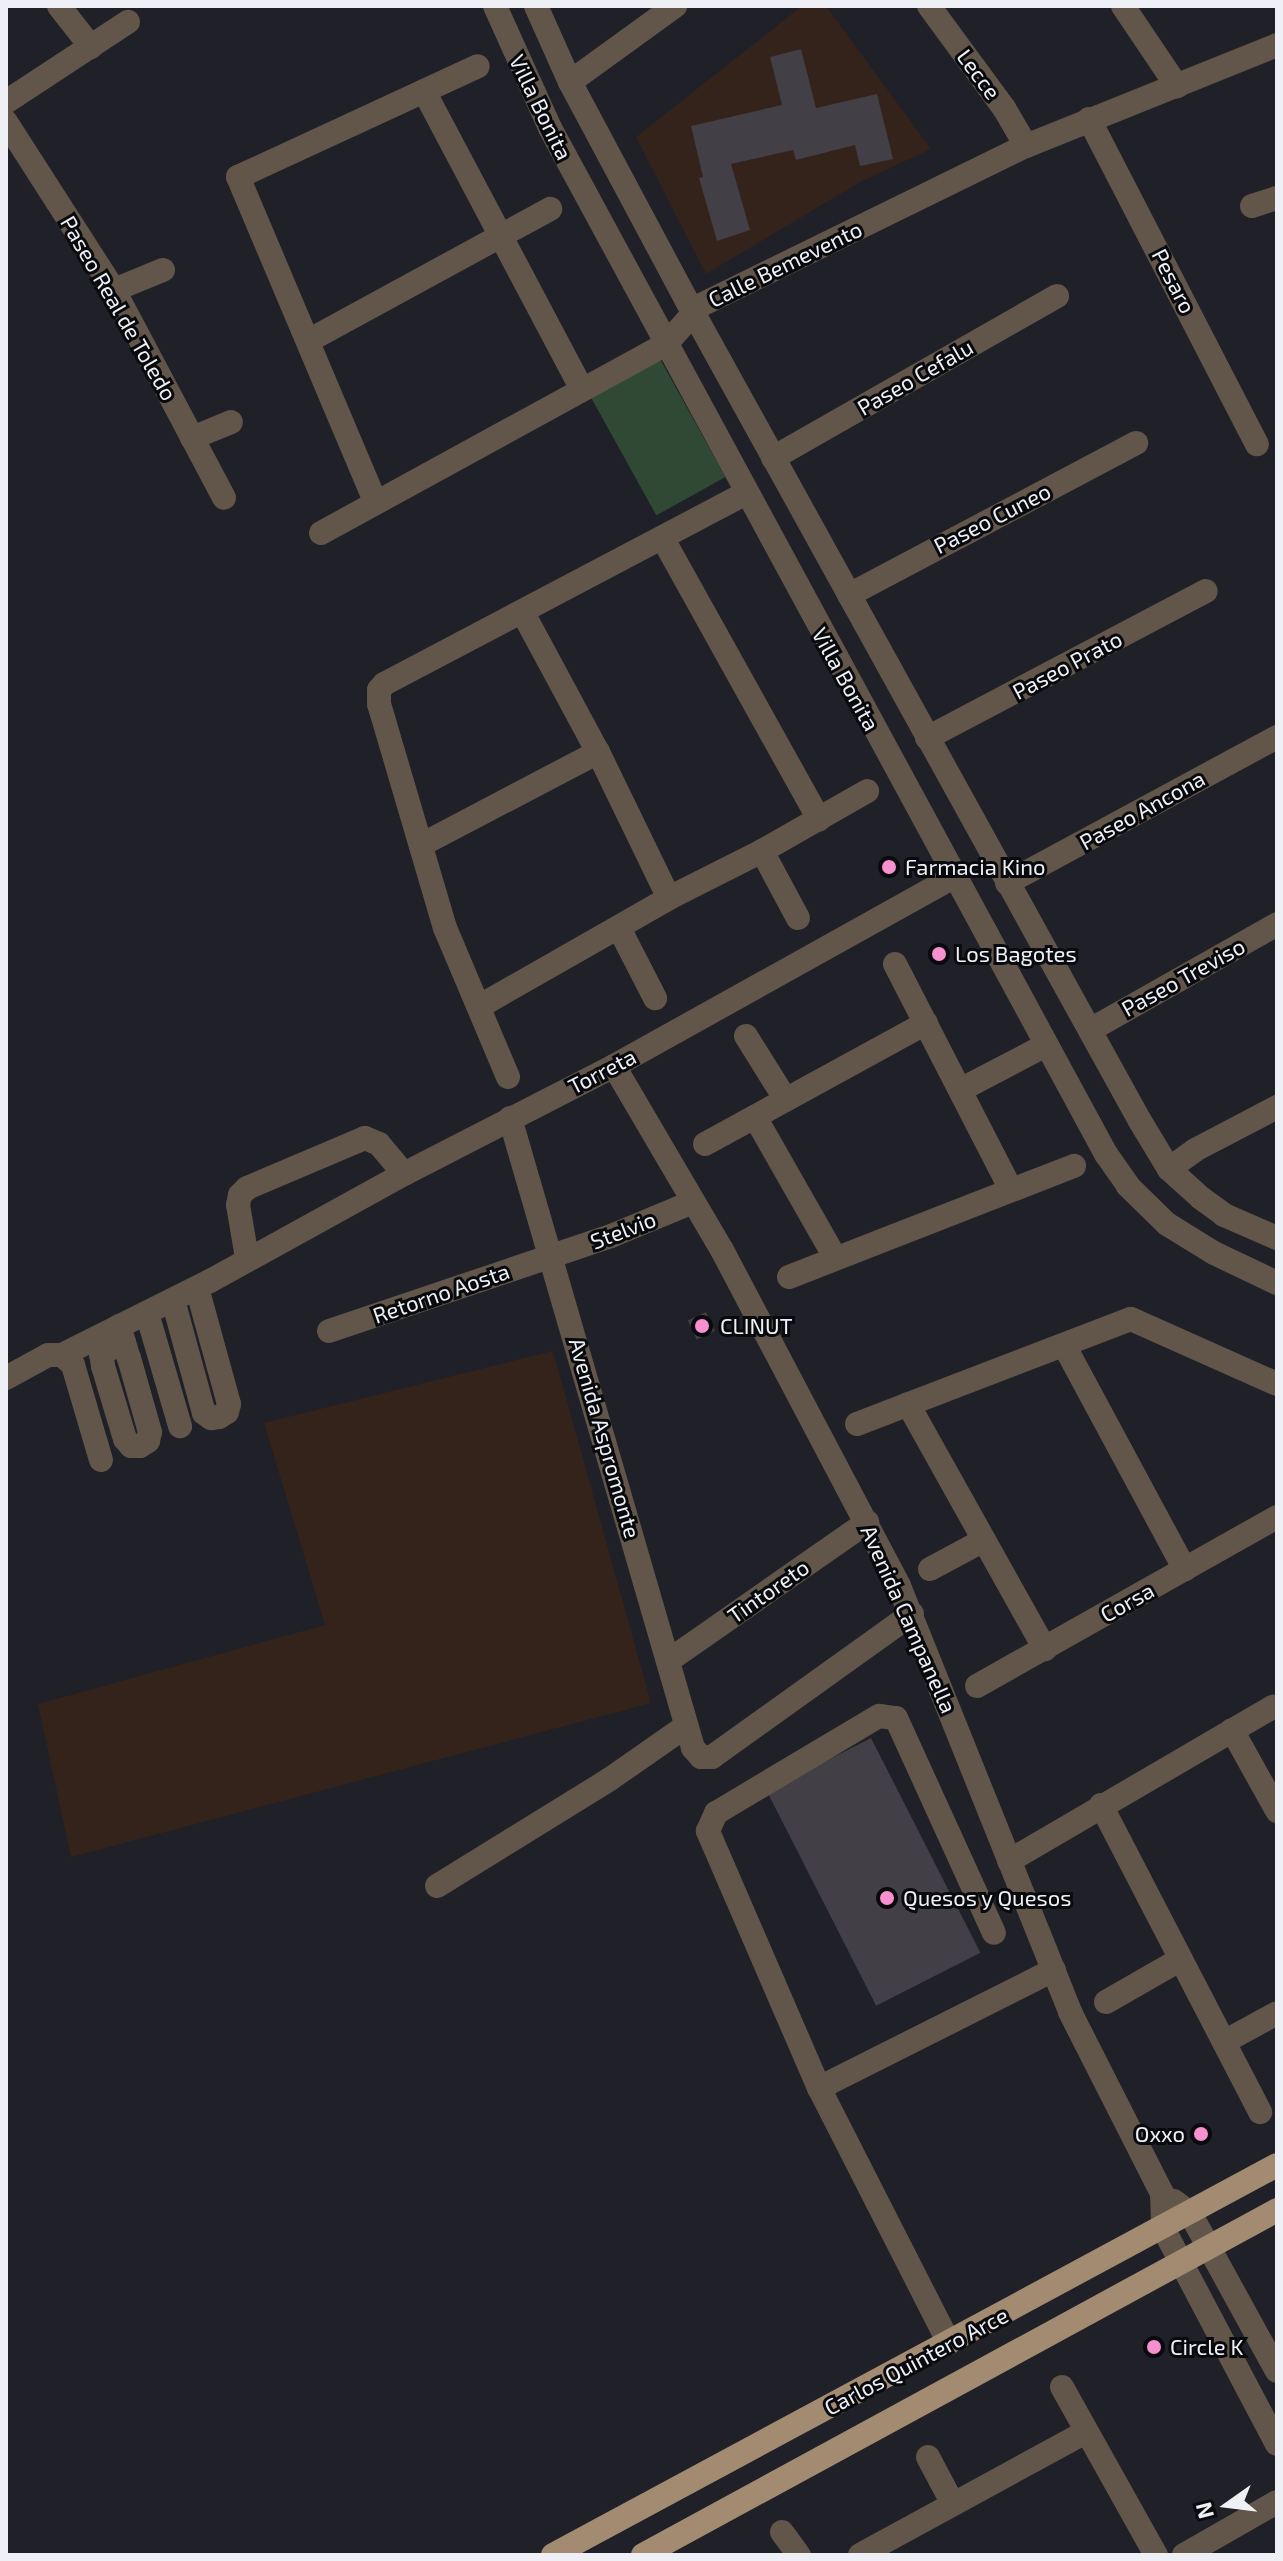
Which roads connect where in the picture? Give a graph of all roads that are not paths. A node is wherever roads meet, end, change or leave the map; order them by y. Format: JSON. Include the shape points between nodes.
{"nodes":[{"id":1,"x":59,"y":6,"type":"edge"},
{"id":2,"x":495,"y":6,"type":"edge"},
{"id":3,"x":536,"y":6,"type":"edge"},
{"id":4,"x":675,"y":6,"type":"edge"},
{"id":5,"x":929,"y":6,"type":"edge"},
{"id":6,"x":1123,"y":6,"type":"edge"},
{"id":7,"x":128,"y":22,"type":"dead end"},
{"id":8,"x":1277,"y":45,"type":"edge"},
{"id":9,"x":91,"y":47,"type":"junction"},
{"id":10,"x":478,"y":66,"type":"dead end"},
{"id":11,"x":570,"y":82,"type":"junction"},
{"id":12,"x":1177,"y":86,"type":"junction"},
{"id":13,"x":424,"y":91,"type":"junction"},
{"id":14,"x":6,"y":102,"type":"edge"},
{"id":15,"x":1089,"y":119,"type":"junction"},
{"id":16,"x":6,"y":122,"type":"edge"},
{"id":17,"x":1026,"y":146,"type":"junction"},
{"id":18,"x":1277,"y":198,"type":"edge"},
{"id":19,"x":1252,"y":206,"type":"dead end"},
{"id":20,"x":550,"y":209,"type":"dead end"},
{"id":21,"x":500,"y":236,"type":"junction"},
{"id":22,"x":163,"y":270,"type":"dead end"},
{"id":23,"x":114,"y":290,"type":"junction"},
{"id":24,"x":1057,"y":296,"type":"dead end"},
{"id":25,"x":693,"y":312,"type":"junction"},
{"id":26,"x":308,"y":341,"type":"junction"},
{"id":27,"x":666,"y":344,"type":"junction"},
{"id":28,"x":582,"y":389,"type":"junction"},
{"id":29,"x":231,"y":422,"type":"dead end"},
{"id":30,"x":192,"y":438,"type":"junction"},
{"id":31,"x":1136,"y":443,"type":"dead end"},
{"id":32,"x":1257,"y":444,"type":"dead end"},
{"id":33,"x":773,"y":458,"type":"junction"},
{"id":34,"x":745,"y":494,"type":"junction"},
{"id":35,"x":224,"y":498,"type":"dead end"},
{"id":36,"x":375,"y":501,"type":"junction"},
{"id":37,"x":321,"y":533,"type":"dead end"},
{"id":38,"x":663,"y":539,"type":"junction"},
{"id":39,"x":1206,"y":591,"type":"dead end"},
{"id":40,"x":849,"y":595,"type":"junction"},
{"id":41,"x":523,"y":613,"type":"junction"},
{"id":42,"x":1277,"y":737,"type":"edge"},
{"id":43,"x":927,"y":738,"type":"junction"},
{"id":44,"x":598,"y":752,"type":"junction"},
{"id":45,"x":867,"y":791,"type":"dead end"},
{"id":46,"x":819,"y":819,"type":"junction"},
{"id":47,"x":421,"y":845,"type":"junction"},
{"id":48,"x":762,"y":851,"type":"junction"},
{"id":49,"x":954,"y":877,"type":"junction"},
{"id":50,"x":1007,"y":883,"type":"junction"},
{"id":51,"x":669,"y":898,"type":"junction"},
{"id":52,"x":798,"y":918,"type":"dead end"},
{"id":53,"x":1277,"y":924,"type":"edge"},
{"id":54,"x":619,"y":928,"type":"junction"},
{"id":55,"x":895,"y":964,"type":"dead end"},
{"id":56,"x":655,"y":998,"type":"dead end"},
{"id":57,"x":480,"y":1006,"type":"junction"},
{"id":58,"x":926,"y":1023,"type":"junction"},
{"id":59,"x":1090,"y":1030,"type":"junction"},
{"id":60,"x":746,"y":1036,"type":"dead end"},
{"id":61,"x":1046,"y":1045,"type":"junction"},
{"id":62,"x":614,"y":1066,"type":"junction"},
{"id":63,"x":508,"y":1077,"type":"dead end"},
{"id":64,"x":962,"y":1089,"type":"junction"},
{"id":65,"x":786,"y":1100,"type":"junction"},
{"id":66,"x":1277,"y":1107,"type":"edge"},
{"id":67,"x":755,"y":1117,"type":"junction"},
{"id":68,"x":510,"y":1118,"type":"junction"},
{"id":69,"x":705,"y":1144,"type":"dead end"},
{"id":70,"x":1074,"y":1166,"type":"dead end"},
{"id":71,"x":1169,"y":1169,"type":"junction"},
{"id":72,"x":404,"y":1174,"type":"junction"},
{"id":73,"x":1010,"y":1188,"type":"junction"},
{"id":74,"x":693,"y":1202,"type":"junction"},
{"id":75,"x":1277,"y":1238,"type":"edge"},
{"id":76,"x":553,"y":1256,"type":"junction"},
{"id":77,"x":247,"y":1258,"type":"junction"},
{"id":78,"x":836,"y":1259,"type":"junction"},
{"id":79,"x":789,"y":1277,"type":"dead end"},
{"id":80,"x":1277,"y":1283,"type":"edge"},
{"id":81,"x":197,"y":1288,"type":"junction"},
{"id":82,"x":173,"y":1300,"type":"junction"},
{"id":83,"x":147,"y":1313,"type":"junction"},
{"id":84,"x":329,"y":1331,"type":"dead end"},
{"id":85,"x":1064,"y":1345,"type":"junction"},
{"id":86,"x":62,"y":1355,"type":"junction"},
{"id":87,"x":6,"y":1378,"type":"edge"},
{"id":88,"x":1277,"y":1384,"type":"edge"},
{"id":89,"x":908,"y":1404,"type":"junction"},
{"id":90,"x":857,"y":1424,"type":"dead end"},
{"id":91,"x":180,"y":1426,"type":"dead end"},
{"id":92,"x":101,"y":1460,"type":"dead end"},
{"id":93,"x":1277,"y":1517,"type":"edge"},
{"id":94,"x":867,"y":1522,"type":"junction"},
{"id":95,"x":984,"y":1540,"type":"junction"},
{"id":96,"x":930,"y":1569,"type":"dead end"},
{"id":97,"x":1185,"y":1570,"type":"junction"},
{"id":98,"x":912,"y":1614,"type":"junction"},
{"id":99,"x":1045,"y":1649,"type":"junction"},
{"id":100,"x":668,"y":1661,"type":"junction"},
{"id":101,"x":977,"y":1686,"type":"dead end"},
{"id":102,"x":1273,"y":1707,"type":"dead end"},
{"id":103,"x":686,"y":1726,"type":"junction"},
{"id":104,"x":1232,"y":1730,"type":"junction"},
{"id":105,"x":1101,"y":1805,"type":"junction"},
{"id":106,"x":1277,"y":1811,"type":"edge"},
{"id":107,"x":1009,"y":1861,"type":"junction"},
{"id":108,"x":437,"y":1886,"type":"dead end"},
{"id":109,"x":994,"y":1933,"type":"dead end"},
{"id":110,"x":1181,"y":1959,"type":"junction"},
{"id":111,"x":1054,"y":1970,"type":"junction"},
{"id":112,"x":1106,"y":2002,"type":"dead end"},
{"id":113,"x":1277,"y":2013,"type":"edge"},
{"id":114,"x":1224,"y":2042,"type":"junction"},
{"id":115,"x":819,"y":2088,"type":"junction"},
{"id":116,"x":1260,"y":2112,"type":"dead end"},
{"id":117,"x":1277,"y":2165,"type":"edge"},
{"id":118,"x":1162,"y":2193,"type":"junction"},
{"id":119,"x":1277,"y":2210,"type":"edge"},
{"id":120,"x":1190,"y":2213,"type":"junction"},
{"id":121,"x":1163,"y":2228,"type":"junction"},
{"id":122,"x":1209,"y":2247,"type":"junction"},
{"id":123,"x":1182,"y":2262,"type":"junction"},
{"id":124,"x":949,"y":2343,"type":"junction"},
{"id":125,"x":1277,"y":2371,"type":"edge"},
{"id":126,"x":1062,"y":2387,"type":"dead end"},
{"id":127,"x":1086,"y":2432,"type":"junction"},
{"id":128,"x":1277,"y":2444,"type":"edge"},
{"id":129,"x":740,"y":2455,"type":"junction"},
{"id":130,"x":928,"y":2457,"type":"dead end"},
{"id":131,"x":757,"y":2493,"type":"junction"},
{"id":132,"x":1277,"y":2502,"type":"edge"},
{"id":133,"x":953,"y":2504,"type":"junction"},
{"id":134,"x":782,"y":2532,"type":"dead end"},
{"id":135,"x":553,"y":2555,"type":"edge"},
{"id":136,"x":643,"y":2555,"type":"edge"},
{"id":137,"x":799,"y":2555,"type":"edge"},
{"id":138,"x":860,"y":2555,"type":"edge"},
{"id":139,"x":1156,"y":2555,"type":"edge"},
{"id":140,"x":1184,"y":2555,"type":"edge"}],
"edges":[{"from":1,"to":9,"type":"street"},
{"from":2,"to":27,"type":"street","name":"Villa Bonita","via":[[550,128]]},
{"from":3,"to":11,"type":"street","name":"Villa Bonita"},
{"from":4,"to":11,"type":"street"},
{"from":5,"to":17,"type":"street","name":"Lecce"},
{"from":6,"to":12,"type":"street"},
{"from":7,"to":9,"type":"street"},
{"from":8,"to":12,"type":"street","name":"Calle Bemevento"},
{"from":9,"to":14,"type":"street"},
{"from":10,"to":13,"type":"street"},
{"from":11,"to":25,"type":"street","name":"Villa Bonita"},
{"from":12,"to":15,"type":"street","name":"Calle Bemevento"},
{"from":13,"to":21,"type":"street"},
{"from":13,"to":26,"type":"street","via":[[238,175]]},
{"from":15,"to":17,"type":"street","name":"Calle Bemevento"},
{"from":15,"to":32,"type":"street","name":"Pesaro"},
{"from":16,"to":23,"type":"street","name":"Paseo Real de Toledo"},
{"from":17,"to":25,"type":"street","name":"Calle Bemevento"},
{"from":18,"to":19,"type":"street"},
{"from":20,"to":21,"type":"street"},
{"from":21,"to":26,"type":"street"},
{"from":21,"to":28,"type":"street"},
{"from":22,"to":23,"type":"street"},
{"from":23,"to":30,"type":"street","name":"Paseo Real de Toledo"},
{"from":24,"to":33,"type":"street","name":"Paseo Cefalu"},
{"from":25,"to":27,"type":"street","name":"Calle Bemevento"},
{"from":25,"to":33,"type":"street","name":"Villa Bonita"},
{"from":26,"to":36,"type":"street"},
{"from":27,"to":28,"type":"street","name":"Calle Bemevento"},
{"from":27,"to":34,"type":"street","name":"Villa Bonita"},
{"from":28,"to":36,"type":"street","name":"Calle Bemevento"},
{"from":29,"to":30,"type":"street"},
{"from":30,"to":35,"type":"street","name":"Paseo Real de Toledo"},
{"from":31,"to":40,"type":"street","name":"Paseo Cuneo"},
{"from":33,"to":40,"type":"street","name":"Villa Bonita"},
{"from":34,"to":38,"type":"street"},
{"from":34,"to":49,"type":"street","name":"Villa Bonita"},
{"from":36,"to":37,"type":"street","name":"Calle Bemevento"},
{"from":38,"to":41,"type":"street"},
{"from":38,"to":46,"type":"street"},
{"from":39,"to":43,"type":"street","name":"Paseo Prato"},
{"from":40,"to":43,"type":"street","name":"Villa Bonita"},
{"from":41,"to":44,"type":"street"},
{"from":41,"to":47,"type":"street","via":[[379,690]]},
{"from":42,"to":50,"type":"street","name":"Paseo Ancona"},
{"from":43,"to":50,"type":"street","name":"Villa Bonita"},
{"from":44,"to":47,"type":"street"},
{"from":44,"to":51,"type":"street"},
{"from":45,"to":46,"type":"street"},
{"from":46,"to":48,"type":"street"},
{"from":47,"to":57,"type":"street","via":[[445,928]]},
{"from":48,"to":51,"type":"street"},
{"from":48,"to":52,"type":"street"},
{"from":49,"to":61,"type":"street","name":"Villa Bonita"},
{"from":49,"to":62,"type":"street","name":"Torreta"},
{"from":50,"to":59,"type":"street","name":"Villa Bonita"},
{"from":51,"to":54,"type":"street"},
{"from":53,"to":59,"type":"street","name":"Paseo Treviso"},
{"from":54,"to":56,"type":"street"},
{"from":54,"to":57,"type":"street"},
{"from":55,"to":58,"type":"street"},
{"from":57,"to":63,"type":"street"},
{"from":58,"to":64,"type":"street"},
{"from":58,"to":65,"type":"street"},
{"from":59,"to":71,"type":"street","name":"Villa Bonita"},
{"from":60,"to":65,"type":"street"},
{"from":61,"to":64,"type":"street"},
{"from":61,"to":80,"type":"street","name":"Villa Bonita","via":[[1106,1154],[1146,1206],[1214,1253]]},
{"from":62,"to":68,"type":"street","name":"Torreta"},
{"from":62,"to":74,"type":"street","name":"Avenida Campanella"},
{"from":64,"to":73,"type":"street"},
{"from":65,"to":67,"type":"street"},
{"from":66,"to":71,"type":"street"},
{"from":67,"to":69,"type":"street"},
{"from":67,"to":78,"type":"street"},
{"from":68,"to":72,"type":"street","name":"Torreta"},
{"from":68,"to":76,"type":"street","name":"Avenida Aspromonte"},
{"from":70,"to":73,"type":"street"},
{"from":71,"to":75,"type":"street","name":"Villa Bonita","via":[[1224,1215]]},
{"from":72,"to":77,"type":"street","name":"Torreta"},
{"from":72,"to":77,"type":"street","via":[[379,1144],[365,1138],[247,1188],[238,1205]]},
{"from":73,"to":78,"type":"street"},
{"from":74,"to":76,"type":"street","name":"Stelvio"},
{"from":74,"to":94,"type":"street","name":"Avenida Campanella"},
{"from":76,"to":84,"type":"street","name":"Retorno Aosta"},
{"from":76,"to":100,"type":"street","name":"Avenida Aspromonte"},
{"from":77,"to":81,"type":"street","name":"Torreta"},
{"from":78,"to":79,"type":"street"},
{"from":81,"to":82,"type":"street","name":"Torreta"},
{"from":81,"to":82,"type":"street","via":[[229,1404],[219,1417],[204,1413]]},
{"from":82,"to":83,"type":"street","name":"Torreta"},
{"from":83,"to":86,"type":"street","name":"Torreta","via":[[122,1334]]},
{"from":83,"to":91,"type":"street"},
{"from":85,"to":88,"type":"street","via":[[1131,1319]]},
{"from":85,"to":89,"type":"street"},
{"from":85,"to":97,"type":"street"},
{"from":86,"to":87,"type":"street","name":"Torreta","via":[[48,1355]]},
{"from":86,"to":92,"type":"street","via":[[73,1365]]},
{"from":89,"to":90,"type":"street"},
{"from":89,"to":95,"type":"street"},
{"from":93,"to":97,"type":"street","name":"Corsa"},
{"from":94,"to":98,"type":"street","name":"Avenida Campanella"},
{"from":94,"to":100,"type":"street","name":"Tintoreto"},
{"from":95,"to":96,"type":"street"},
{"from":95,"to":99,"type":"street"},
{"from":97,"to":99,"type":"street","name":"Corsa"},
{"from":98,"to":103,"type":"street","name":"Avenida Aspromonte","via":[[712,1757],[701,1757],[693,1748]]},
{"from":98,"to":107,"type":"street","name":"Avenida Campanella"},
{"from":99,"to":101,"type":"street","name":"Corsa"},
{"from":100,"to":103,"type":"street","name":"Avenida Aspromonte"},
{"from":102,"to":104,"type":"street"},
{"from":103,"to":108,"type":"street"},
{"from":104,"to":105,"type":"street"},
{"from":104,"to":106,"type":"street"},
{"from":105,"to":107,"type":"street"},
{"from":105,"to":110,"type":"street"},
{"from":107,"to":111,"type":"street","name":"Avenida Campanella"},
{"from":109,"to":115,"type":"street","via":[[896,1718],[879,1716],[716,1813],[709,1840]]},
{"from":110,"to":112,"type":"street"},
{"from":110,"to":114,"type":"street"},
{"from":111,"to":115,"type":"street"},
{"from":111,"to":118,"type":"street","name":"Avenida Campanella"},
{"from":113,"to":114,"type":"street"},
{"from":114,"to":116,"type":"street"},
{"from":115,"to":124,"type":"street"},
{"from":117,"to":120,"type":"main road","name":"Carlos Quintero Arce"},
{"from":118,"to":120,"type":"street","name":"Avenida Campanella"},
{"from":118,"to":121,"type":"street","name":"Avenida Campanella"},
{"from":119,"to":122,"type":"main road","name":"Carlos Quintero Arce"},
{"from":120,"to":121,"type":"main road","name":"Carlos Quintero Arce"},
{"from":120,"to":122,"type":"street"},
{"from":121,"to":123,"type":"street"},
{"from":121,"to":124,"type":"main road","name":"Carlos Quintero Arce"},
{"from":122,"to":123,"type":"main road","name":"Carlos Quintero Arce"},
{"from":122,"to":125,"type":"street"},
{"from":123,"to":128,"type":"street"},
{"from":123,"to":131,"type":"main road","name":"Carlos Quintero Arce"},
{"from":124,"to":129,"type":"main road","name":"Carlos Quintero Arce"},
{"from":126,"to":127,"type":"street"},
{"from":127,"to":133,"type":"street"},
{"from":127,"to":139,"type":"street"},
{"from":129,"to":131,"type":"main road"},
{"from":129,"to":135,"type":"main road","name":"Carlos Quintero Arce"},
{"from":130,"to":133,"type":"street"},
{"from":131,"to":136,"type":"main road","name":"Carlos Quintero Arce"},
{"from":132,"to":140,"type":"street"},
{"from":133,"to":138,"type":"street"},
{"from":134,"to":137,"type":"street"}]}
